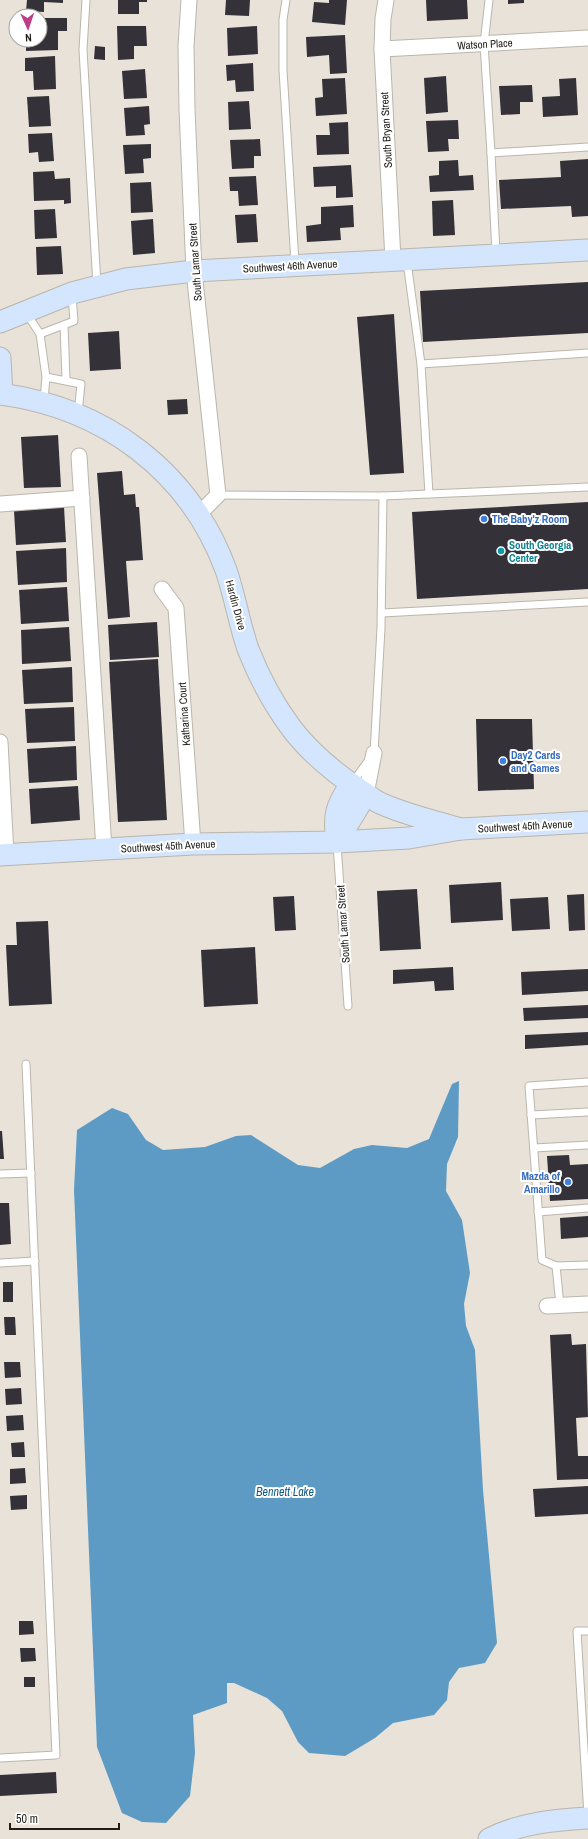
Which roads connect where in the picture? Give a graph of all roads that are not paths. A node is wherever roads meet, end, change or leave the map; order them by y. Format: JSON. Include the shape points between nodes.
{"nodes":[{"id":1,"x":86,"y":0,"type":"edge"},
{"id":2,"x":189,"y":0,"type":"edge"},
{"id":3,"x":286,"y":0,"type":"edge"},
{"id":4,"x":386,"y":0,"type":"edge"},
{"id":5,"x":489,"y":0,"type":"edge"},
{"id":6,"x":588,"y":38,"type":"edge"},
{"id":7,"x":484,"y":44,"type":"junction"},
{"id":8,"x":382,"y":49,"type":"junction"},
{"id":9,"x":588,"y":147,"type":"edge"},
{"id":10,"x":491,"y":153,"type":"junction"},
{"id":11,"x":588,"y":250,"type":"edge"},
{"id":12,"x":496,"y":255,"type":"junction"},
{"id":13,"x":400,"y":260,"type":"junction"},
{"id":14,"x":295,"y":266,"type":"junction"},
{"id":15,"x":194,"y":271,"type":"junction"},
{"id":16,"x":97,"y":286,"type":"junction"},
{"id":17,"x":72,"y":293,"type":"junction"},
{"id":18,"x":26,"y":312,"type":"junction"},
{"id":19,"x":0,"y":322,"type":"edge"},
{"id":20,"x":64,"y":325,"type":"junction"},
{"id":21,"x":40,"y":334,"type":"junction"},
{"id":22,"x":588,"y":353,"type":"edge"},
{"id":23,"x":0,"y":358,"type":"edge"},
{"id":24,"x":420,"y":364,"type":"junction"},
{"id":25,"x":46,"y":377,"type":"junction"},
{"id":26,"x":66,"y":379,"type":"junction"},
{"id":27,"x":1,"y":394,"type":"edge"},
{"id":28,"x":44,"y":402,"type":"junction"},
{"id":29,"x":78,"y":414,"type":"junction"},
{"id":30,"x":79,"y":456,"type":"dead end"},
{"id":31,"x":588,"y":487,"type":"edge"},
{"id":32,"x":429,"y":494,"type":"junction"},
{"id":33,"x":218,"y":495,"type":"junction"},
{"id":34,"x":383,"y":496,"type":"junction"},
{"id":35,"x":82,"y":498,"type":"junction"},
{"id":36,"x":0,"y":504,"type":"edge"},
{"id":37,"x":198,"y":515,"type":"junction"},
{"id":38,"x":162,"y":589,"type":"dead end"},
{"id":39,"x":588,"y":602,"type":"edge"},
{"id":40,"x":382,"y":613,"type":"junction"},
{"id":41,"x":0,"y":742,"type":"edge"},
{"id":42,"x":374,"y":753,"type":"joint"},
{"id":43,"x":358,"y":789,"type":"junction"},
{"id":44,"x":335,"y":815,"type":"junction"},
{"id":45,"x":588,"y":822,"type":"edge"},
{"id":46,"x":461,"y":829,"type":"junction"},
{"id":47,"x":337,"y":842,"type":"junction"},
{"id":48,"x":289,"y":843,"type":"junction"},
{"id":49,"x":193,"y":844,"type":"junction"},
{"id":50,"x":104,"y":849,"type":"junction"},
{"id":51,"x":3,"y":855,"type":"edge"},
{"id":52,"x":348,"y":1006,"type":"dead end"},
{"id":53,"x":26,"y":1064,"type":"dead end"},
{"id":54,"x":588,"y":1082,"type":"edge"},
{"id":55,"x":588,"y":1112,"type":"edge"},
{"id":56,"x":531,"y":1115,"type":"junction"},
{"id":57,"x":588,"y":1145,"type":"edge"},
{"id":58,"x":534,"y":1148,"type":"junction"},
{"id":59,"x":30,"y":1173,"type":"junction"},
{"id":60,"x":0,"y":1174,"type":"edge"},
{"id":61,"x":588,"y":1208,"type":"edge"},
{"id":62,"x":538,"y":1212,"type":"junction"},
{"id":63,"x":35,"y":1261,"type":"junction"},
{"id":64,"x":0,"y":1263,"type":"edge"},
{"id":65,"x":588,"y":1265,"type":"edge"},
{"id":66,"x":556,"y":1266,"type":"junction"},
{"id":67,"x":588,"y":1304,"type":"edge"},
{"id":68,"x":554,"y":1306,"type":"joint"},
{"id":69,"x":588,"y":1631,"type":"edge"},
{"id":70,"x":0,"y":1758,"type":"edge"},
{"id":71,"x":588,"y":1818,"type":"edge"},
{"id":72,"x":489,"y":1839,"type":"edge"}],
"edges":[{"from":1,"to":16,"type":"lane","via":[[83,50]]},
{"from":2,"to":15,"type":"street","name":"South Lamar Street","via":[[186,46],[187,110]]},
{"from":3,"to":14,"type":"lane","via":[[283,20],[283,70]]},
{"from":4,"to":8,"type":"street","name":"South Bryan Street"},
{"from":5,"to":7,"type":"lane"},
{"from":6,"to":7,"type":"street","name":"Watson Place"},
{"from":7,"to":8,"type":"street","name":"Watson Place"},
{"from":7,"to":10,"type":"lane"},
{"from":8,"to":13,"type":"street","name":"South Bryan Street"},
{"from":9,"to":10,"type":"lane"},
{"from":10,"to":12,"type":"lane"},
{"from":11,"to":12,"type":"street","name":"Southwest 46th Avenue"},
{"from":12,"to":13,"type":"street","name":"Southwest 46th Avenue"},
{"from":13,"to":14,"type":"street","name":"Southwest 46th Avenue"},
{"from":13,"to":24,"type":"lane"},
{"from":14,"to":15,"type":"street","name":"Southwest 46th Avenue"},
{"from":15,"to":16,"type":"street","name":"Southwest 46th Avenue","via":[[126,279]]},
{"from":15,"to":33,"type":"street","name":"South Lamar Street"},
{"from":16,"to":17,"type":"street","name":"Southwest 46th Avenue"},
{"from":17,"to":18,"type":"street","name":"Southwest 46th Avenue"},
{"from":17,"to":20,"type":"lane","via":[[74,321]]},
{"from":18,"to":19,"type":"street","name":"Southwest 46th Avenue"},
{"from":18,"to":21,"type":"lane"},
{"from":20,"to":21,"type":"lane"},
{"from":20,"to":26,"type":"lane"},
{"from":21,"to":25,"type":"lane"},
{"from":22,"to":24,"type":"lane"},
{"from":23,"to":27,"type":"street"},
{"from":24,"to":32,"type":"lane"},
{"from":25,"to":26,"type":"lane"},
{"from":25,"to":28,"type":"lane"},
{"from":26,"to":29,"type":"lane","via":[[81,384]]},
{"from":27,"to":28,"type":"street","name":"Hardin Drive"},
{"from":28,"to":29,"type":"street","name":"Hardin Drive"},
{"from":29,"to":37,"type":"street","name":"Hardin Drive","via":[[130,443],[154,462],[186,495]]},
{"from":30,"to":35,"type":"street"},
{"from":31,"to":32,"type":"lane"},
{"from":32,"to":34,"type":"lane"},
{"from":33,"to":34,"type":"lane"},
{"from":33,"to":37,"type":"street"},
{"from":34,"to":40,"type":"lane"},
{"from":35,"to":36,"type":"street"},
{"from":35,"to":50,"type":"street"},
{"from":37,"to":43,"type":"street","name":"Hardin Drive","via":[[212,537],[226,570],[248,648],[268,692],[302,740],[333,771]]},
{"from":38,"to":49,"type":"street","name":"Katharina Court","via":[[176,608]]},
{"from":39,"to":40,"type":"lane"},
{"from":40,"to":42,"type":"lane"},
{"from":41,"to":51,"type":"street"},
{"from":42,"to":43,"type":"street"},
{"from":43,"to":44,"type":"street","via":[[339,802]]},
{"from":43,"to":46,"type":"street","name":"Hardin Drive","via":[[378,802],[407,814]]},
{"from":43,"to":47,"type":"street"},
{"from":44,"to":47,"type":"street"},
{"from":44,"to":48,"type":"street","via":[[315,836]]},
{"from":45,"to":46,"type":"street","name":"Southwest 45th Avenue"},
{"from":46,"to":47,"type":"street","name":"Southwest 45th Avenue","via":[[409,838]]},
{"from":47,"to":48,"type":"street","name":"Southwest 45th Avenue"},
{"from":47,"to":52,"type":"lane","name":"South Lamar Street"},
{"from":48,"to":49,"type":"street","name":"Southwest 45th Avenue"},
{"from":49,"to":50,"type":"street","name":"Southwest 45th Avenue"},
{"from":50,"to":51,"type":"street","name":"Southwest 45th Avenue"},
{"from":53,"to":59,"type":"lane"},
{"from":54,"to":56,"type":"lane","via":[[530,1086]]},
{"from":55,"to":56,"type":"lane"},
{"from":56,"to":58,"type":"lane"},
{"from":57,"to":58,"type":"lane"},
{"from":58,"to":62,"type":"lane"},
{"from":59,"to":60,"type":"lane"},
{"from":59,"to":63,"type":"lane"},
{"from":61,"to":62,"type":"lane"},
{"from":62,"to":66,"type":"lane","via":[[542,1260]]},
{"from":63,"to":64,"type":"lane"},
{"from":63,"to":70,"type":"lane","via":[[56,1755]]},
{"from":65,"to":66,"type":"lane"},
{"from":66,"to":68,"type":"lane"},
{"from":67,"to":68,"type":"street"},
{"from":69,"to":71,"type":"lane","via":[[577,1631]]},
{"from":71,"to":72,"type":"street","via":[[543,1821],[517,1831],[500,1833]]}]}
